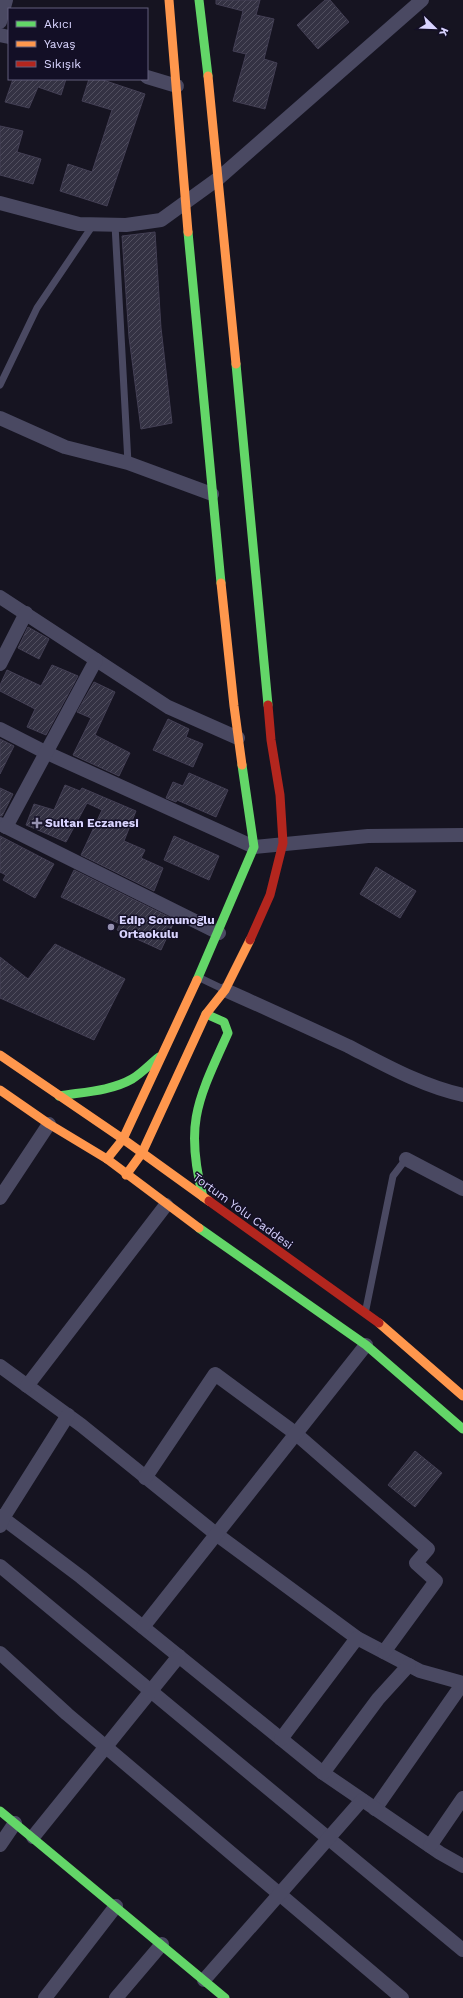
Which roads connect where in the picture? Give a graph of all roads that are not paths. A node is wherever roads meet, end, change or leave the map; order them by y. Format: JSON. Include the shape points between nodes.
{"nodes":[{"id":1,"x":6,"y":0,"type":"edge"},
{"id":2,"x":169,"y":0,"type":"edge"},
{"id":3,"x":199,"y":0,"type":"edge"},
{"id":4,"x":422,"y":0,"type":"edge"},
{"id":5,"x":0,"y":22,"type":"edge"},
{"id":6,"x":148,"y":77,"type":"edge"},
{"id":7,"x":177,"y":86,"type":"junction"},
{"id":8,"x":219,"y":178,"type":"junction"},
{"id":9,"x":0,"y":203,"type":"edge"},
{"id":10,"x":185,"y":204,"type":"junction"},
{"id":11,"x":93,"y":225,"type":"junction"},
{"id":12,"x":115,"y":225,"type":"junction"},
{"id":13,"x":0,"y":385,"type":"edge"},
{"id":14,"x":0,"y":418,"type":"edge"},
{"id":15,"x":128,"y":463,"type":"junction"},
{"id":16,"x":212,"y":494,"type":"junction"},
{"id":17,"x":0,"y":597,"type":"edge"},
{"id":18,"x":26,"y":613,"type":"junction"},
{"id":19,"x":96,"y":660,"type":"junction"},
{"id":20,"x":0,"y":664,"type":"edge"},
{"id":21,"x":0,"y":729,"type":"edge"},
{"id":22,"x":238,"y":738,"type":"junction"},
{"id":23,"x":45,"y":752,"type":"junction"},
{"id":24,"x":3,"y":825,"type":"edge"},
{"id":25,"x":463,"y":835,"type":"edge"},
{"id":26,"x":283,"y":843,"type":"junction"},
{"id":27,"x":254,"y":847,"type":"junction"},
{"id":28,"x":219,"y":933,"type":"junction"},
{"id":29,"x":199,"y":978,"type":"junction"},
{"id":30,"x":225,"y":990,"type":"junction"},
{"id":31,"x":206,"y":1014,"type":"junction"},
{"id":32,"x":163,"y":1053,"type":"junction"},
{"id":33,"x":0,"y":1055,"type":"edge"},
{"id":34,"x":0,"y":1090,"type":"edge"},
{"id":35,"x":463,"y":1095,"type":"edge"},
{"id":36,"x":59,"y":1096,"type":"junction"},
{"id":37,"x":49,"y":1124,"type":"junction"},
{"id":38,"x":123,"y":1139,"type":"junction"},
{"id":39,"x":142,"y":1153,"type":"junction"},
{"id":40,"x":107,"y":1159,"type":"junction"},
{"id":41,"x":406,"y":1159,"type":"joint"},
{"id":42,"x":126,"y":1175,"type":"junction"},
{"id":43,"x":463,"y":1189,"type":"edge"},
{"id":44,"x":203,"y":1197,"type":"junction"},
{"id":45,"x":0,"y":1198,"type":"edge"},
{"id":46,"x":166,"y":1205,"type":"junction"},
{"id":47,"x":365,"y":1314,"type":"junction"},
{"id":48,"x":366,"y":1345,"type":"junction"},
{"id":49,"x":0,"y":1366,"type":"edge"},
{"id":50,"x":27,"y":1386,"type":"junction"},
{"id":51,"x":463,"y":1396,"type":"edge"},
{"id":52,"x":68,"y":1415,"type":"junction"},
{"id":53,"x":463,"y":1429,"type":"edge"},
{"id":54,"x":295,"y":1433,"type":"junction"},
{"id":55,"x":145,"y":1478,"type":"junction"},
{"id":56,"x":1,"y":1520,"type":"edge"},
{"id":57,"x":216,"y":1534,"type":"junction"},
{"id":58,"x":0,"y":1566,"type":"edge"},
{"id":59,"x":143,"y":1627,"type":"junction"},
{"id":60,"x":357,"y":1638,"type":"junction"},
{"id":61,"x":384,"y":1652,"type":"junction"},
{"id":62,"x":0,"y":1653,"type":"edge"},
{"id":63,"x":179,"y":1656,"type":"junction"},
{"id":64,"x":410,"y":1665,"type":"junction"},
{"id":65,"x":151,"y":1692,"type":"junction"},
{"id":66,"x":281,"y":1739,"type":"junction"},
{"id":67,"x":106,"y":1748,"type":"junction"},
{"id":68,"x":323,"y":1774,"type":"junction"},
{"id":69,"x":463,"y":1798,"type":"edge"},
{"id":70,"x":362,"y":1800,"type":"junction"},
{"id":71,"x":375,"y":1809,"type":"junction"},
{"id":72,"x":0,"y":1810,"type":"edge"},
{"id":73,"x":15,"y":1823,"type":"junction"},
{"id":74,"x":33,"y":1838,"type":"junction"},
{"id":75,"x":327,"y":1839,"type":"junction"},
{"id":76,"x":0,"y":1845,"type":"edge"},
{"id":77,"x":430,"y":1846,"type":"junction"},
{"id":78,"x":463,"y":1866,"type":"edge"},
{"id":79,"x":279,"y":1894,"type":"junction"},
{"id":80,"x":116,"y":1906,"type":"junction"},
{"id":81,"x":162,"y":1944,"type":"junction"},
{"id":82,"x":463,"y":1950,"type":"edge"},
{"id":83,"x":204,"y":1980,"type":"junction"},
{"id":84,"x":45,"y":1998,"type":"edge"},
{"id":85,"x":116,"y":1998,"type":"edge"},
{"id":86,"x":225,"y":1998,"type":"edge"},
{"id":87,"x":402,"y":1998,"type":"edge"}],
"edges":[{"from":1,"to":5,"type":"street"},
{"from":2,"to":7,"type":"main road"},
{"from":3,"to":8,"type":"main road"},
{"from":4,"to":8,"type":"street"},
{"from":6,"to":7,"type":"street"},
{"from":7,"to":10,"type":"main road"},
{"from":8,"to":10,"type":"street"},
{"from":8,"to":26,"type":"main road","via":[[271,740],[280,795]]},
{"from":9,"to":11,"type":"street","via":[[79,224]]},
{"from":10,"to":12,"type":"street","via":[[161,220]]},
{"from":10,"to":16,"type":"main road"},
{"from":11,"to":12,"type":"street"},
{"from":11,"to":13,"type":"lane","via":[[37,308]]},
{"from":12,"to":15,"type":"lane"},
{"from":14,"to":15,"type":"street","via":[[65,447]]},
{"from":15,"to":16,"type":"street"},
{"from":16,"to":22,"type":"main road"},
{"from":17,"to":18,"type":"street"},
{"from":18,"to":19,"type":"street"},
{"from":18,"to":20,"type":"street"},
{"from":19,"to":22,"type":"street","via":[[168,707]]},
{"from":19,"to":23,"type":"street"},
{"from":21,"to":23,"type":"street"},
{"from":22,"to":27,"type":"main road"},
{"from":23,"to":24,"type":"street"},
{"from":23,"to":27,"type":"street"},
{"from":24,"to":28,"type":"street"},
{"from":25,"to":26,"type":"street","via":[[368,836]]},
{"from":26,"to":27,"type":"street"},
{"from":26,"to":30,"type":"main road","via":[[270,895]]},
{"from":27,"to":28,"type":"main road"},
{"from":28,"to":29,"type":"main road"},
{"from":29,"to":30,"type":"lane"},
{"from":29,"to":32,"type":"main road"},
{"from":30,"to":31,"type":"main road"},
{"from":30,"to":35,"type":"street","via":[[299,1022],[414,1079]]},
{"from":31,"to":39,"type":"main road"},
{"from":31,"to":44,"type":"main road","via":[[225,1021],[228,1033],[198,1104],[195,1120],[196,1169]]},
{"from":32,"to":36,"type":"main road","via":[[132,1078],[105,1089]]},
{"from":32,"to":38,"type":"main road"},
{"from":33,"to":36,"type":"main road","name":"Tortum Yolu Caddesi"},
{"from":34,"to":37,"type":"main road"},
{"from":36,"to":38,"type":"main road","name":"Tortum Yolu Caddesi"},
{"from":37,"to":40,"type":"main road"},
{"from":37,"to":45,"type":"street"},
{"from":38,"to":39,"type":"main road","name":"Tortum Yolu Caddesi"},
{"from":38,"to":40,"type":"main road"},
{"from":39,"to":42,"type":"main road"},
{"from":39,"to":44,"type":"main road","name":"Tortum Yolu Caddesi"},
{"from":40,"to":42,"type":"main road"},
{"from":41,"to":43,"type":"street"},
{"from":41,"to":47,"type":"lane","via":[[394,1176]]},
{"from":42,"to":46,"type":"main road"},
{"from":44,"to":47,"type":"main road","name":"Tortum Yolu Caddesi"},
{"from":46,"to":48,"type":"main road"},
{"from":46,"to":50,"type":"street"},
{"from":47,"to":51,"type":"main road","name":"Tortum Yolu Caddesi"},
{"from":48,"to":53,"type":"main road"},
{"from":48,"to":54,"type":"street"},
{"from":49,"to":50,"type":"street"},
{"from":50,"to":52,"type":"street"},
{"from":52,"to":55,"type":"street"},
{"from":52,"to":56,"type":"street"},
{"from":54,"to":55,"type":"street","via":[[216,1374]]},
{"from":54,"to":57,"type":"street"},
{"from":54,"to":61,"type":"street","via":[[428,1549],[416,1563],[436,1581]]},
{"from":55,"to":57,"type":"street"},
{"from":56,"to":59,"type":"street","via":[[80,1577]]},
{"from":57,"to":59,"type":"street"},
{"from":57,"to":60,"type":"street"},
{"from":58,"to":65,"type":"street"},
{"from":59,"to":63,"type":"street"},
{"from":60,"to":61,"type":"street"},
{"from":60,"to":66,"type":"street"},
{"from":61,"to":64,"type":"street"},
{"from":62,"to":67,"type":"street"},
{"from":63,"to":65,"type":"street"},
{"from":63,"to":66,"type":"street"},
{"from":64,"to":68,"type":"street","via":[[378,1699]]},
{"from":64,"to":71,"type":"street","via":[[420,1671],[463,1683]]},
{"from":65,"to":67,"type":"street"},
{"from":65,"to":75,"type":"street"},
{"from":66,"to":68,"type":"street"},
{"from":67,"to":74,"type":"street"},
{"from":67,"to":79,"type":"street"},
{"from":68,"to":70,"type":"street"},
{"from":69,"to":77,"type":"street"},
{"from":70,"to":71,"type":"street"},
{"from":70,"to":75,"type":"street"},
{"from":71,"to":77,"type":"street"},
{"from":72,"to":73,"type":"main road"},
{"from":73,"to":74,"type":"main road"},
{"from":73,"to":76,"type":"street"},
{"from":74,"to":80,"type":"main road"},
{"from":75,"to":79,"type":"street"},
{"from":75,"to":82,"type":"street"},
{"from":77,"to":78,"type":"street"},
{"from":79,"to":83,"type":"street"},
{"from":79,"to":87,"type":"street"},
{"from":80,"to":81,"type":"main road"},
{"from":80,"to":84,"type":"street"},
{"from":81,"to":83,"type":"main road"},
{"from":81,"to":85,"type":"street"},
{"from":83,"to":86,"type":"main road"}]}
